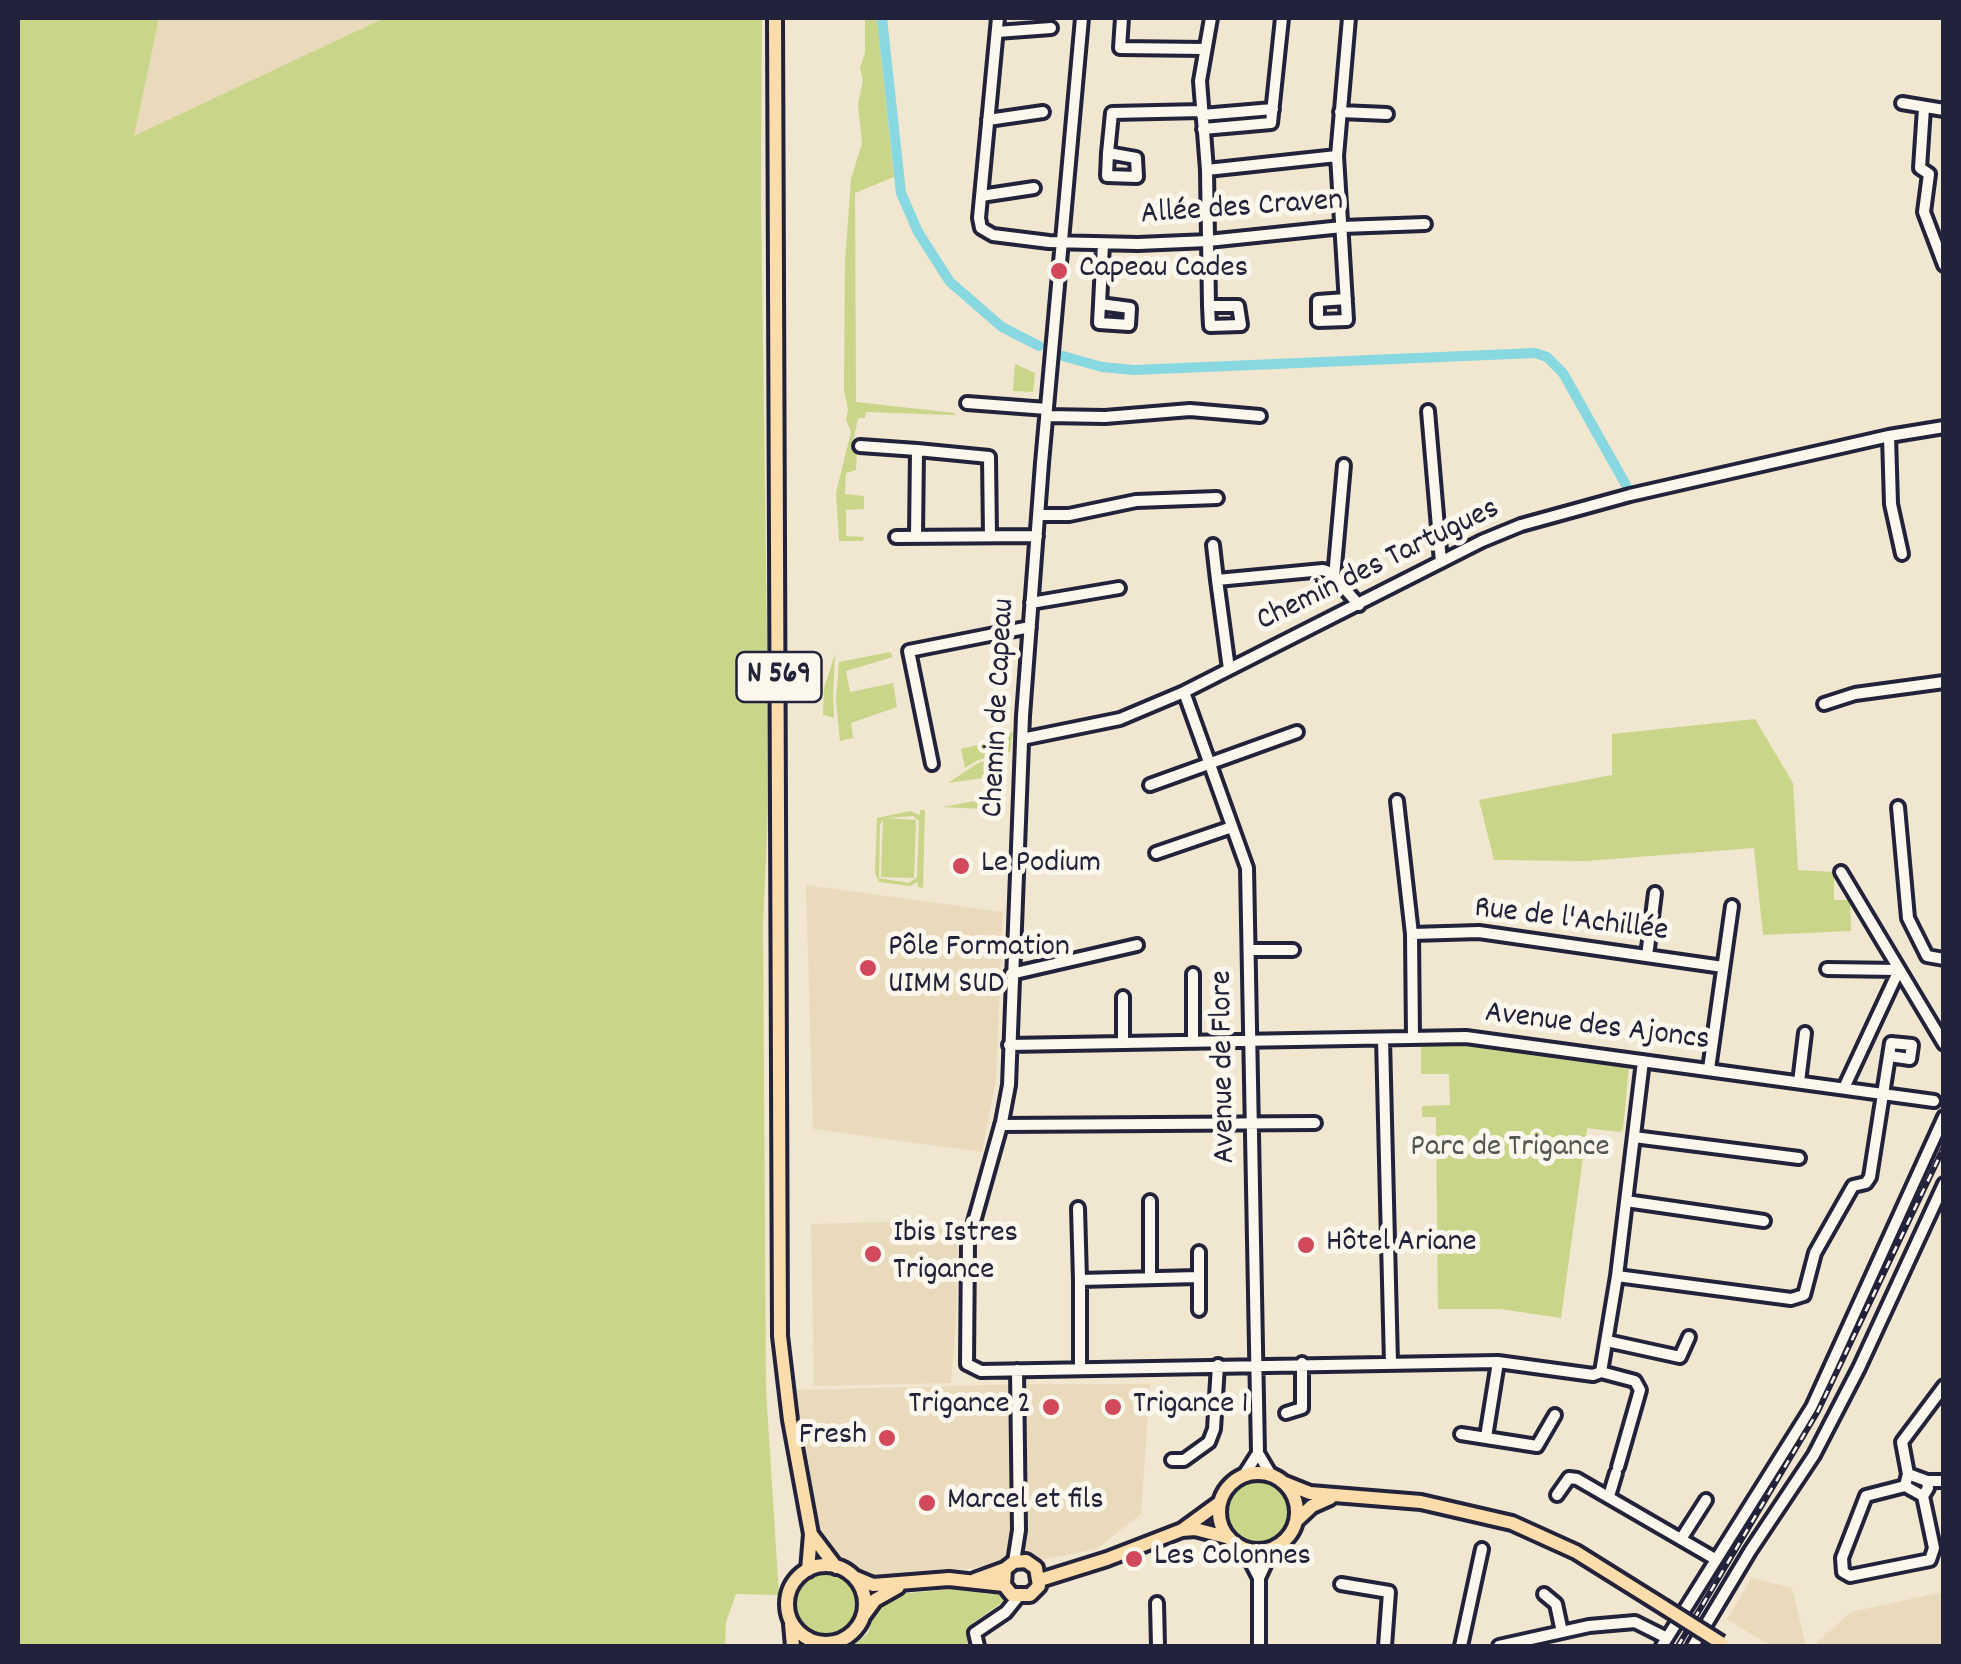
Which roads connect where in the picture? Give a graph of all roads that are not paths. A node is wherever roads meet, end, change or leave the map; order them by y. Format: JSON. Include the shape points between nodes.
{"nodes":[{"id":1,"x":776,"y":18,"type":"edge"},
{"id":2,"x":998,"y":18,"type":"edge"},
{"id":3,"x":1082,"y":18,"type":"edge"},
{"id":4,"x":1122,"y":18,"type":"edge"},
{"id":5,"x":1210,"y":18,"type":"edge"},
{"id":6,"x":1282,"y":18,"type":"edge"},
{"id":7,"x":1348,"y":18,"type":"edge"},
{"id":8,"x":1051,"y":28,"type":"dead end"},
{"id":9,"x":997,"y":32,"type":"junction"},
{"id":10,"x":1206,"y":48,"type":"junction"},
{"id":11,"x":1902,"y":103,"type":"dead end"},
{"id":12,"x":1272,"y":108,"type":"junction"},
{"id":13,"x":1924,"y":108,"type":"junction"},
{"id":14,"x":1944,"y":110,"type":"edge"},
{"id":15,"x":1043,"y":112,"type":"dead end"},
{"id":16,"x":1340,"y":112,"type":"junction"},
{"id":17,"x":1202,"y":113,"type":"junction"},
{"id":18,"x":1387,"y":114,"type":"dead end"},
{"id":19,"x":988,"y":120,"type":"junction"},
{"id":20,"x":1203,"y":129,"type":"junction"},
{"id":21,"x":1108,"y":154,"type":"dead end"},
{"id":22,"x":1336,"y":156,"type":"junction"},
{"id":23,"x":1206,"y":170,"type":"junction"},
{"id":24,"x":1034,"y":188,"type":"dead end"},
{"id":25,"x":1927,"y":194,"type":"junction"},
{"id":26,"x":1944,"y":194,"type":"edge"},
{"id":27,"x":981,"y":196,"type":"junction"},
{"id":28,"x":1425,"y":224,"type":"dead end"},
{"id":29,"x":1342,"y":227,"type":"junction"},
{"id":30,"x":1208,"y":241,"type":"junction"},
{"id":31,"x":1062,"y":242,"type":"junction"},
{"id":32,"x":1104,"y":244,"type":"junction"},
{"id":33,"x":1944,"y":264,"type":"edge"},
{"id":34,"x":1346,"y":299,"type":"dead end"},
{"id":35,"x":1100,"y":304,"type":"dead end"},
{"id":36,"x":1209,"y":306,"type":"dead end"},
{"id":37,"x":967,"y":403,"type":"dead end"},
{"id":38,"x":1428,"y":411,"type":"dead end"},
{"id":39,"x":1046,"y":412,"type":"junction"},
{"id":40,"x":1260,"y":416,"type":"dead end"},
{"id":41,"x":1944,"y":427,"type":"edge"},
{"id":42,"x":1889,"y":436,"type":"junction"},
{"id":43,"x":860,"y":446,"type":"dead end"},
{"id":44,"x":918,"y":450,"type":"junction"},
{"id":45,"x":1344,"y":465,"type":"dead end"},
{"id":46,"x":1218,"y":498,"type":"dead end"},
{"id":47,"x":1039,"y":515,"type":"junction"},
{"id":48,"x":990,"y":536,"type":"junction"},
{"id":49,"x":1037,"y":536,"type":"junction"},
{"id":50,"x":916,"y":537,"type":"junction"},
{"id":51,"x":896,"y":538,"type":"dead end"},
{"id":52,"x":1213,"y":545,"type":"dead end"},
{"id":53,"x":1902,"y":554,"type":"dead end"},
{"id":54,"x":1441,"y":562,"type":"junction"},
{"id":55,"x":1334,"y":577,"type":"junction"},
{"id":56,"x":1217,"y":580,"type":"junction"},
{"id":57,"x":1119,"y":588,"type":"dead end"},
{"id":58,"x":1032,"y":603,"type":"junction"},
{"id":59,"x":1359,"y":605,"type":"junction"},
{"id":60,"x":1030,"y":627,"type":"junction"},
{"id":61,"x":1229,"y":669,"type":"junction"},
{"id":62,"x":1944,"y":682,"type":"edge"},
{"id":63,"x":1184,"y":692,"type":"junction"},
{"id":64,"x":1824,"y":704,"type":"dead end"},
{"id":65,"x":1297,"y":732,"type":"dead end"},
{"id":66,"x":1022,"y":739,"type":"junction"},
{"id":67,"x":1209,"y":763,"type":"junction"},
{"id":68,"x":932,"y":764,"type":"dead end"},
{"id":69,"x":1150,"y":785,"type":"dead end"},
{"id":70,"x":1397,"y":802,"type":"dead end"},
{"id":71,"x":1898,"y":807,"type":"dead end"},
{"id":72,"x":1232,"y":827,"type":"junction"},
{"id":73,"x":1156,"y":853,"type":"dead end"},
{"id":74,"x":1840,"y":872,"type":"dead end"},
{"id":75,"x":1655,"y":893,"type":"dead end"},
{"id":76,"x":1732,"y":906,"type":"dead end"},
{"id":77,"x":1412,"y":934,"type":"junction"},
{"id":78,"x":1137,"y":945,"type":"dead end"},
{"id":79,"x":1249,"y":950,"type":"junction"},
{"id":80,"x":1293,"y":950,"type":"dead end"},
{"id":81,"x":1647,"y":956,"type":"junction"},
{"id":82,"x":1944,"y":958,"type":"edge"},
{"id":83,"x":1723,"y":967,"type":"junction"},
{"id":84,"x":1827,"y":969,"type":"dead end"},
{"id":85,"x":1900,"y":970,"type":"junction"},
{"id":86,"x":1011,"y":974,"type":"junction"},
{"id":87,"x":1193,"y":974,"type":"dead end"},
{"id":88,"x":1124,"y":996,"type":"dead end"},
{"id":89,"x":1805,"y":1033,"type":"dead end"},
{"id":90,"x":1383,"y":1038,"type":"junction"},
{"id":91,"x":1414,"y":1038,"type":"junction"},
{"id":92,"x":1251,"y":1041,"type":"junction"},
{"id":93,"x":1193,"y":1042,"type":"junction"},
{"id":94,"x":1123,"y":1043,"type":"junction"},
{"id":95,"x":1944,"y":1044,"type":"edge"},
{"id":96,"x":1010,"y":1045,"type":"junction"},
{"id":97,"x":1889,"y":1056,"type":"dead end"},
{"id":98,"x":1643,"y":1061,"type":"junction"},
{"id":99,"x":1710,"y":1069,"type":"junction"},
{"id":100,"x":1799,"y":1082,"type":"junction"},
{"id":101,"x":1844,"y":1088,"type":"junction"},
{"id":102,"x":1884,"y":1094,"type":"junction"},
{"id":103,"x":1934,"y":1100,"type":"dead end"},
{"id":104,"x":1944,"y":1117,"type":"edge"},
{"id":105,"x":1315,"y":1123,"type":"dead end"},
{"id":106,"x":1251,"y":1124,"type":"junction"},
{"id":107,"x":1002,"y":1125,"type":"junction"},
{"id":108,"x":1634,"y":1137,"type":"junction"},
{"id":109,"x":1799,"y":1158,"type":"dead end"},
{"id":110,"x":1944,"y":1184,"type":"edge"},
{"id":111,"x":1626,"y":1200,"type":"junction"},
{"id":112,"x":1150,"y":1201,"type":"dead end"},
{"id":113,"x":1078,"y":1208,"type":"dead end"},
{"id":114,"x":1764,"y":1222,"type":"dead end"},
{"id":115,"x":1199,"y":1252,"type":"dead end"},
{"id":116,"x":1198,"y":1276,"type":"junction"},
{"id":117,"x":1617,"y":1276,"type":"junction"},
{"id":118,"x":1150,"y":1277,"type":"junction"},
{"id":119,"x":1080,"y":1280,"type":"junction"},
{"id":120,"x":1199,"y":1310,"type":"dead end"},
{"id":121,"x":1690,"y":1338,"type":"dead end"},
{"id":122,"x":1607,"y":1341,"type":"junction"},
{"id":123,"x":1391,"y":1362,"type":"junction"},
{"id":124,"x":1498,"y":1362,"type":"junction"},
{"id":125,"x":1256,"y":1364,"type":"junction"},
{"id":126,"x":1302,"y":1364,"type":"junction"},
{"id":127,"x":1218,"y":1365,"type":"junction"},
{"id":128,"x":1080,"y":1368,"type":"junction"},
{"id":129,"x":1017,"y":1370,"type":"junction"},
{"id":130,"x":1600,"y":1372,"type":"junction"},
{"id":131,"x":1944,"y":1386,"type":"edge"},
{"id":132,"x":1286,"y":1412,"type":"dead end"},
{"id":133,"x":1555,"y":1415,"type":"dead end"},
{"id":134,"x":1461,"y":1434,"type":"dead end"},
{"id":135,"x":1486,"y":1437,"type":"junction"},
{"id":136,"x":1258,"y":1453,"type":"junction"},
{"id":137,"x":1172,"y":1460,"type":"dead end"},
{"id":138,"x":1271,"y":1474,"type":"junction"},
{"id":139,"x":1244,"y":1475,"type":"junction"},
{"id":140,"x":1906,"y":1480,"type":"junction"},
{"id":141,"x":1944,"y":1480,"type":"edge"},
{"id":142,"x":1926,"y":1481,"type":"junction"},
{"id":143,"x":1285,"y":1483,"type":"junction"},
{"id":144,"x":1557,"y":1495,"type":"dead end"},
{"id":145,"x":1610,"y":1496,"type":"junction"},
{"id":146,"x":1923,"y":1496,"type":"junction"},
{"id":147,"x":1332,"y":1497,"type":"junction"},
{"id":148,"x":1706,"y":1500,"type":"dead end"},
{"id":149,"x":1219,"y":1503,"type":"junction"},
{"id":150,"x":1296,"y":1521,"type":"junction"},
{"id":151,"x":1182,"y":1530,"type":"junction"},
{"id":152,"x":811,"y":1534,"type":"junction"},
{"id":153,"x":1228,"y":1538,"type":"junction"},
{"id":154,"x":1681,"y":1539,"type":"junction"},
{"id":155,"x":1273,"y":1548,"type":"junction"},
{"id":156,"x":1244,"y":1549,"type":"junction"},
{"id":157,"x":1482,"y":1549,"type":"dead end"},
{"id":158,"x":1714,"y":1560,"type":"junction"},
{"id":159,"x":836,"y":1567,"type":"junction"},
{"id":160,"x":1024,"y":1568,"type":"junction"},
{"id":161,"x":808,"y":1570,"type":"junction"},
{"id":162,"x":852,"y":1576,"type":"junction"},
{"id":163,"x":1259,"y":1578,"type":"junction"},
{"id":164,"x":971,"y":1582,"type":"junction"},
{"id":165,"x":905,"y":1584,"type":"junction"},
{"id":166,"x":1341,"y":1584,"type":"dead end"},
{"id":167,"x":1004,"y":1585,"type":"junction"},
{"id":168,"x":1544,"y":1594,"type":"dead end"},
{"id":169,"x":1018,"y":1597,"type":"junction"},
{"id":170,"x":1157,"y":1602,"type":"dead end"},
{"id":171,"x":862,"y":1617,"type":"junction"},
{"id":172,"x":791,"y":1622,"type":"junction"},
{"id":173,"x":1562,"y":1632,"type":"junction"},
{"id":174,"x":1664,"y":1642,"type":"edge"},
{"id":175,"x":830,"y":1645,"type":"edge"},
{"id":176,"x":1723,"y":1645,"type":"edge"},
{"id":177,"x":793,"y":1646,"type":"edge"},
{"id":178,"x":978,"y":1646,"type":"edge"},
{"id":179,"x":1158,"y":1646,"type":"edge"},
{"id":180,"x":1259,"y":1646,"type":"edge"},
{"id":181,"x":1385,"y":1646,"type":"edge"},
{"id":182,"x":1461,"y":1646,"type":"edge"},
{"id":183,"x":1500,"y":1646,"type":"edge"},
{"id":184,"x":1694,"y":1646,"type":"edge"}],
"edges":[{"from":1,"to":152,"type":"main road","number":"N 569","via":[[780,1336]]},
{"from":2,"to":9,"type":"street"},
{"from":3,"to":31,"type":"street","name":"Chemin de Capeau"},
{"from":4,"to":10,"type":"street","via":[[1120,48]]},
{"from":5,"to":10,"type":"street"},
{"from":6,"to":12,"type":"street"},
{"from":7,"to":16,"type":"street"},
{"from":8,"to":9,"type":"street"},
{"from":9,"to":19,"type":"street"},
{"from":10,"to":17,"type":"street"},
{"from":11,"to":13,"type":"street"},
{"from":12,"to":17,"type":"street"},
{"from":12,"to":20,"type":"street","via":[[1271,123]]},
{"from":13,"to":14,"type":"street"},
{"from":13,"to":25,"type":"street","via":[[1920,168],[1930,174]]},
{"from":15,"to":19,"type":"street"},
{"from":16,"to":18,"type":"street"},
{"from":16,"to":22,"type":"street"},
{"from":17,"to":20,"type":"street"},
{"from":17,"to":21,"type":"street","via":[[1112,112]]},
{"from":19,"to":27,"type":"street"},
{"from":20,"to":23,"type":"street"},
{"from":22,"to":23,"type":"street"},
{"from":22,"to":29,"type":"street"},
{"from":23,"to":30,"type":"street"},
{"from":24,"to":27,"type":"street"},
{"from":25,"to":26,"type":"street"},
{"from":25,"to":33,"type":"street","via":[[1924,212]]},
{"from":27,"to":31,"type":"street","name":"Allée des Craven","via":[[981,228],[993,235]]},
{"from":28,"to":29,"type":"street","name":"Allée des Craven"},
{"from":29,"to":30,"type":"street","name":"Allée des Craven"},
{"from":29,"to":34,"type":"street"},
{"from":30,"to":32,"type":"street","name":"Allée des Craven"},
{"from":30,"to":36,"type":"street"},
{"from":31,"to":32,"type":"street","name":"Allée des Craven"},
{"from":31,"to":39,"type":"street","name":"Chemin de Capeau"},
{"from":32,"to":35,"type":"street"},
{"from":37,"to":39,"type":"street"},
{"from":38,"to":54,"type":"street"},
{"from":39,"to":40,"type":"street"},
{"from":39,"to":47,"type":"street","name":"Chemin de Capeau"},
{"from":41,"to":42,"type":"street","name":"Chemin des Tartugues"},
{"from":42,"to":53,"type":"street"},
{"from":42,"to":54,"type":"street","name":"Chemin des Tartugues","via":[[1521,525]]},
{"from":43,"to":44,"type":"street"},
{"from":44,"to":48,"type":"street","via":[[988,456]]},
{"from":44,"to":50,"type":"street"},
{"from":45,"to":55,"type":"street"},
{"from":46,"to":47,"type":"street"},
{"from":47,"to":49,"type":"street","name":"Chemin de Capeau"},
{"from":48,"to":49,"type":"street"},
{"from":48,"to":50,"type":"street"},
{"from":49,"to":58,"type":"street","name":"Chemin de Capeau"},
{"from":50,"to":51,"type":"street"},
{"from":52,"to":56,"type":"street"},
{"from":54,"to":59,"type":"street","name":"Chemin des Tartugues"},
{"from":55,"to":56,"type":"street","via":[[1323,570]]},
{"from":55,"to":59,"type":"street"},
{"from":56,"to":61,"type":"street"},
{"from":57,"to":58,"type":"street"},
{"from":58,"to":60,"type":"street","name":"Chemin de Capeau"},
{"from":59,"to":61,"type":"street","name":"Chemin des Tartugues"},
{"from":60,"to":66,"type":"street","name":"Chemin de Capeau"},
{"from":60,"to":68,"type":"street","via":[[909,651]]},
{"from":61,"to":63,"type":"street","name":"Chemin des Tartugues"},
{"from":62,"to":64,"type":"street"},
{"from":63,"to":66,"type":"street","name":"Chemin des Tartugues","via":[[1120,719]]},
{"from":63,"to":67,"type":"street","name":"Avenue de Flore"},
{"from":65,"to":67,"type":"street"},
{"from":66,"to":86,"type":"street","name":"Chemin de Capeau"},
{"from":67,"to":69,"type":"street"},
{"from":67,"to":72,"type":"street","name":"Avenue de Flore"},
{"from":70,"to":77,"type":"street"},
{"from":71,"to":82,"type":"street","via":[[1908,918],[1927,956]]},
{"from":72,"to":73,"type":"street"},
{"from":72,"to":79,"type":"street","name":"Avenue de Flore","via":[[1247,868]]},
{"from":74,"to":85,"type":"street"},
{"from":75,"to":81,"type":"street"},
{"from":76,"to":83,"type":"street"},
{"from":77,"to":81,"type":"street","name":"Rue de l'Achillée","via":[[1478,932]]},
{"from":77,"to":91,"type":"street"},
{"from":78,"to":86,"type":"street"},
{"from":79,"to":80,"type":"street"},
{"from":79,"to":92,"type":"street","name":"Avenue de Flore"},
{"from":81,"to":83,"type":"street","name":"Rue de l'Achillée"},
{"from":83,"to":99,"type":"street"},
{"from":84,"to":85,"type":"street"},
{"from":85,"to":95,"type":"street"},
{"from":85,"to":101,"type":"street"},
{"from":86,"to":96,"type":"street","name":"Chemin de Capeau"},
{"from":87,"to":93,"type":"street"},
{"from":88,"to":94,"type":"street"},
{"from":89,"to":100,"type":"street"},
{"from":90,"to":91,"type":"street","name":"Avenue des Ajoncs"},
{"from":90,"to":92,"type":"street","name":"Avenue des Ajoncs"},
{"from":90,"to":123,"type":"street"},
{"from":91,"to":98,"type":"street","name":"Avenue des Ajoncs","via":[[1466,1037]]},
{"from":92,"to":93,"type":"street","name":"Avenue des Ajoncs"},
{"from":92,"to":106,"type":"street","name":"Avenue de Flore"},
{"from":93,"to":94,"type":"street","name":"Avenue des Ajoncs"},
{"from":94,"to":96,"type":"street","name":"Avenue des Ajoncs"},
{"from":96,"to":107,"type":"street","name":"Chemin de Capeau"},
{"from":97,"to":102,"type":"street"},
{"from":98,"to":99,"type":"street","name":"Avenue des Ajoncs"},
{"from":98,"to":108,"type":"street"},
{"from":99,"to":100,"type":"street","name":"Avenue des Ajoncs"},
{"from":100,"to":101,"type":"street","name":"Avenue des Ajoncs"},
{"from":101,"to":102,"type":"street","name":"Avenue des Ajoncs"},
{"from":102,"to":103,"type":"street","name":"Avenue des Ajoncs"},
{"from":102,"to":117,"type":"street","via":[[1870,1178],[1853,1186],[1815,1252],[1804,1295],[1790,1299]]},
{"from":104,"to":158,"type":"street","via":[[1812,1407]]},
{"from":105,"to":106,"type":"street"},
{"from":106,"to":107,"type":"street"},
{"from":106,"to":125,"type":"street","name":"Avenue de Flore"},
{"from":107,"to":129,"type":"street","name":"Chemin de Capeau","via":[[968,1243],[964,1353],[972,1368]]},
{"from":108,"to":109,"type":"street"},
{"from":108,"to":111,"type":"street"},
{"from":110,"to":184,"type":"street","via":[[1814,1456]]},
{"from":111,"to":114,"type":"street"},
{"from":111,"to":117,"type":"street"},
{"from":112,"to":118,"type":"street"},
{"from":113,"to":119,"type":"street"},
{"from":115,"to":116,"type":"street"},
{"from":116,"to":118,"type":"street"},
{"from":116,"to":120,"type":"street"},
{"from":117,"to":122,"type":"street"},
{"from":118,"to":119,"type":"street"},
{"from":119,"to":128,"type":"street"},
{"from":121,"to":122,"type":"street","via":[[1680,1358]]},
{"from":122,"to":130,"type":"street"},
{"from":123,"to":124,"type":"street"},
{"from":123,"to":126,"type":"street"},
{"from":124,"to":130,"type":"street"},
{"from":124,"to":135,"type":"street"},
{"from":125,"to":126,"type":"street"},
{"from":125,"to":127,"type":"street"},
{"from":125,"to":136,"type":"street","name":"Avenue de Flore"},
{"from":126,"to":132,"type":"street","via":[[1302,1408]]},
{"from":127,"to":128,"type":"street"},
{"from":127,"to":137,"type":"street","via":[[1209,1442],[1184,1460]]},
{"from":128,"to":129,"type":"street"},
{"from":129,"to":160,"type":"street"},
{"from":130,"to":145,"type":"street","via":[[1635,1381],[1640,1390]]},
{"from":131,"to":140,"type":"street","via":[[1902,1442]]},
{"from":133,"to":135,"type":"street","via":[[1537,1446]]},
{"from":134,"to":135,"type":"street"},
{"from":136,"to":138,"type":"street"},
{"from":136,"to":139,"type":"street"},
{"from":138,"to":139,"type":"main road"},
{"from":138,"to":143,"type":"main road"},
{"from":139,"to":149,"type":"main road"},
{"from":140,"to":142,"type":"street"},
{"from":140,"to":146,"type":"street"},
{"from":140,"to":146,"type":"street","via":[[1866,1496],[1842,1558],[1843,1572],[1930,1560],[1934,1548]]},
{"from":141,"to":142,"type":"street"},
{"from":142,"to":146,"type":"street"},
{"from":143,"to":147,"type":"main road"},
{"from":143,"to":150,"type":"main road","via":[[1296,1500]]},
{"from":144,"to":145,"type":"street","via":[[1569,1478]]},
{"from":145,"to":154,"type":"street"},
{"from":147,"to":150,"type":"main road"},
{"from":147,"to":176,"type":"main road","bridge":true,"via":[[1421,1502],[1512,1523],[1576,1552]]},
{"from":148,"to":154,"type":"street"},
{"from":149,"to":151,"type":"main road"},
{"from":149,"to":153,"type":"main road"},
{"from":150,"to":155,"type":"main road"},
{"from":151,"to":153,"type":"main road"},
{"from":151,"to":160,"type":"main road","via":[[1071,1570]]},
{"from":152,"to":159,"type":"main road","number":"N 569"},
{"from":152,"to":161,"type":"main road","number":"N 569"},
{"from":153,"to":156,"type":"main road"},
{"from":154,"to":158,"type":"street"},
{"from":155,"to":156,"type":"main road"},
{"from":155,"to":163,"type":"street"},
{"from":156,"to":163,"type":"street"},
{"from":157,"to":182,"type":"street"},
{"from":158,"to":174,"type":"street"},
{"from":159,"to":161,"type":"main road"},
{"from":159,"to":162,"type":"main road","number":"N 569"},
{"from":160,"to":164,"type":"main road"},
{"from":160,"to":167,"type":"main road"},
{"from":160,"to":169,"type":"main road","via":[[1035,1591]]},
{"from":161,"to":172,"type":"main road","number":"N 569","via":[[787,1597]]},
{"from":162,"to":165,"type":"main road","via":[[873,1585]]},
{"from":162,"to":171,"type":"main road","via":[[863,1595]]},
{"from":163,"to":180,"type":"street"},
{"from":164,"to":165,"type":"main road"},
{"from":164,"to":167,"type":"main road"},
{"from":165,"to":171,"type":"main road","via":[[874,1600]]},
{"from":166,"to":181,"type":"street","via":[[1389,1592]]},
{"from":167,"to":169,"type":"main road"},
{"from":168,"to":173,"type":"street","via":[[1556,1604]]},
{"from":169,"to":178,"type":"street","via":[[975,1632]]},
{"from":170,"to":179,"type":"street"},
{"from":171,"to":175,"type":"main road","via":[[851,1634]]},
{"from":172,"to":175,"type":"main road","via":[[808,1639]]},
{"from":172,"to":177,"type":"main road","number":"N 569"},
{"from":173,"to":174,"type":"street","via":[[1635,1622]]},
{"from":173,"to":183,"type":"street"}]}
